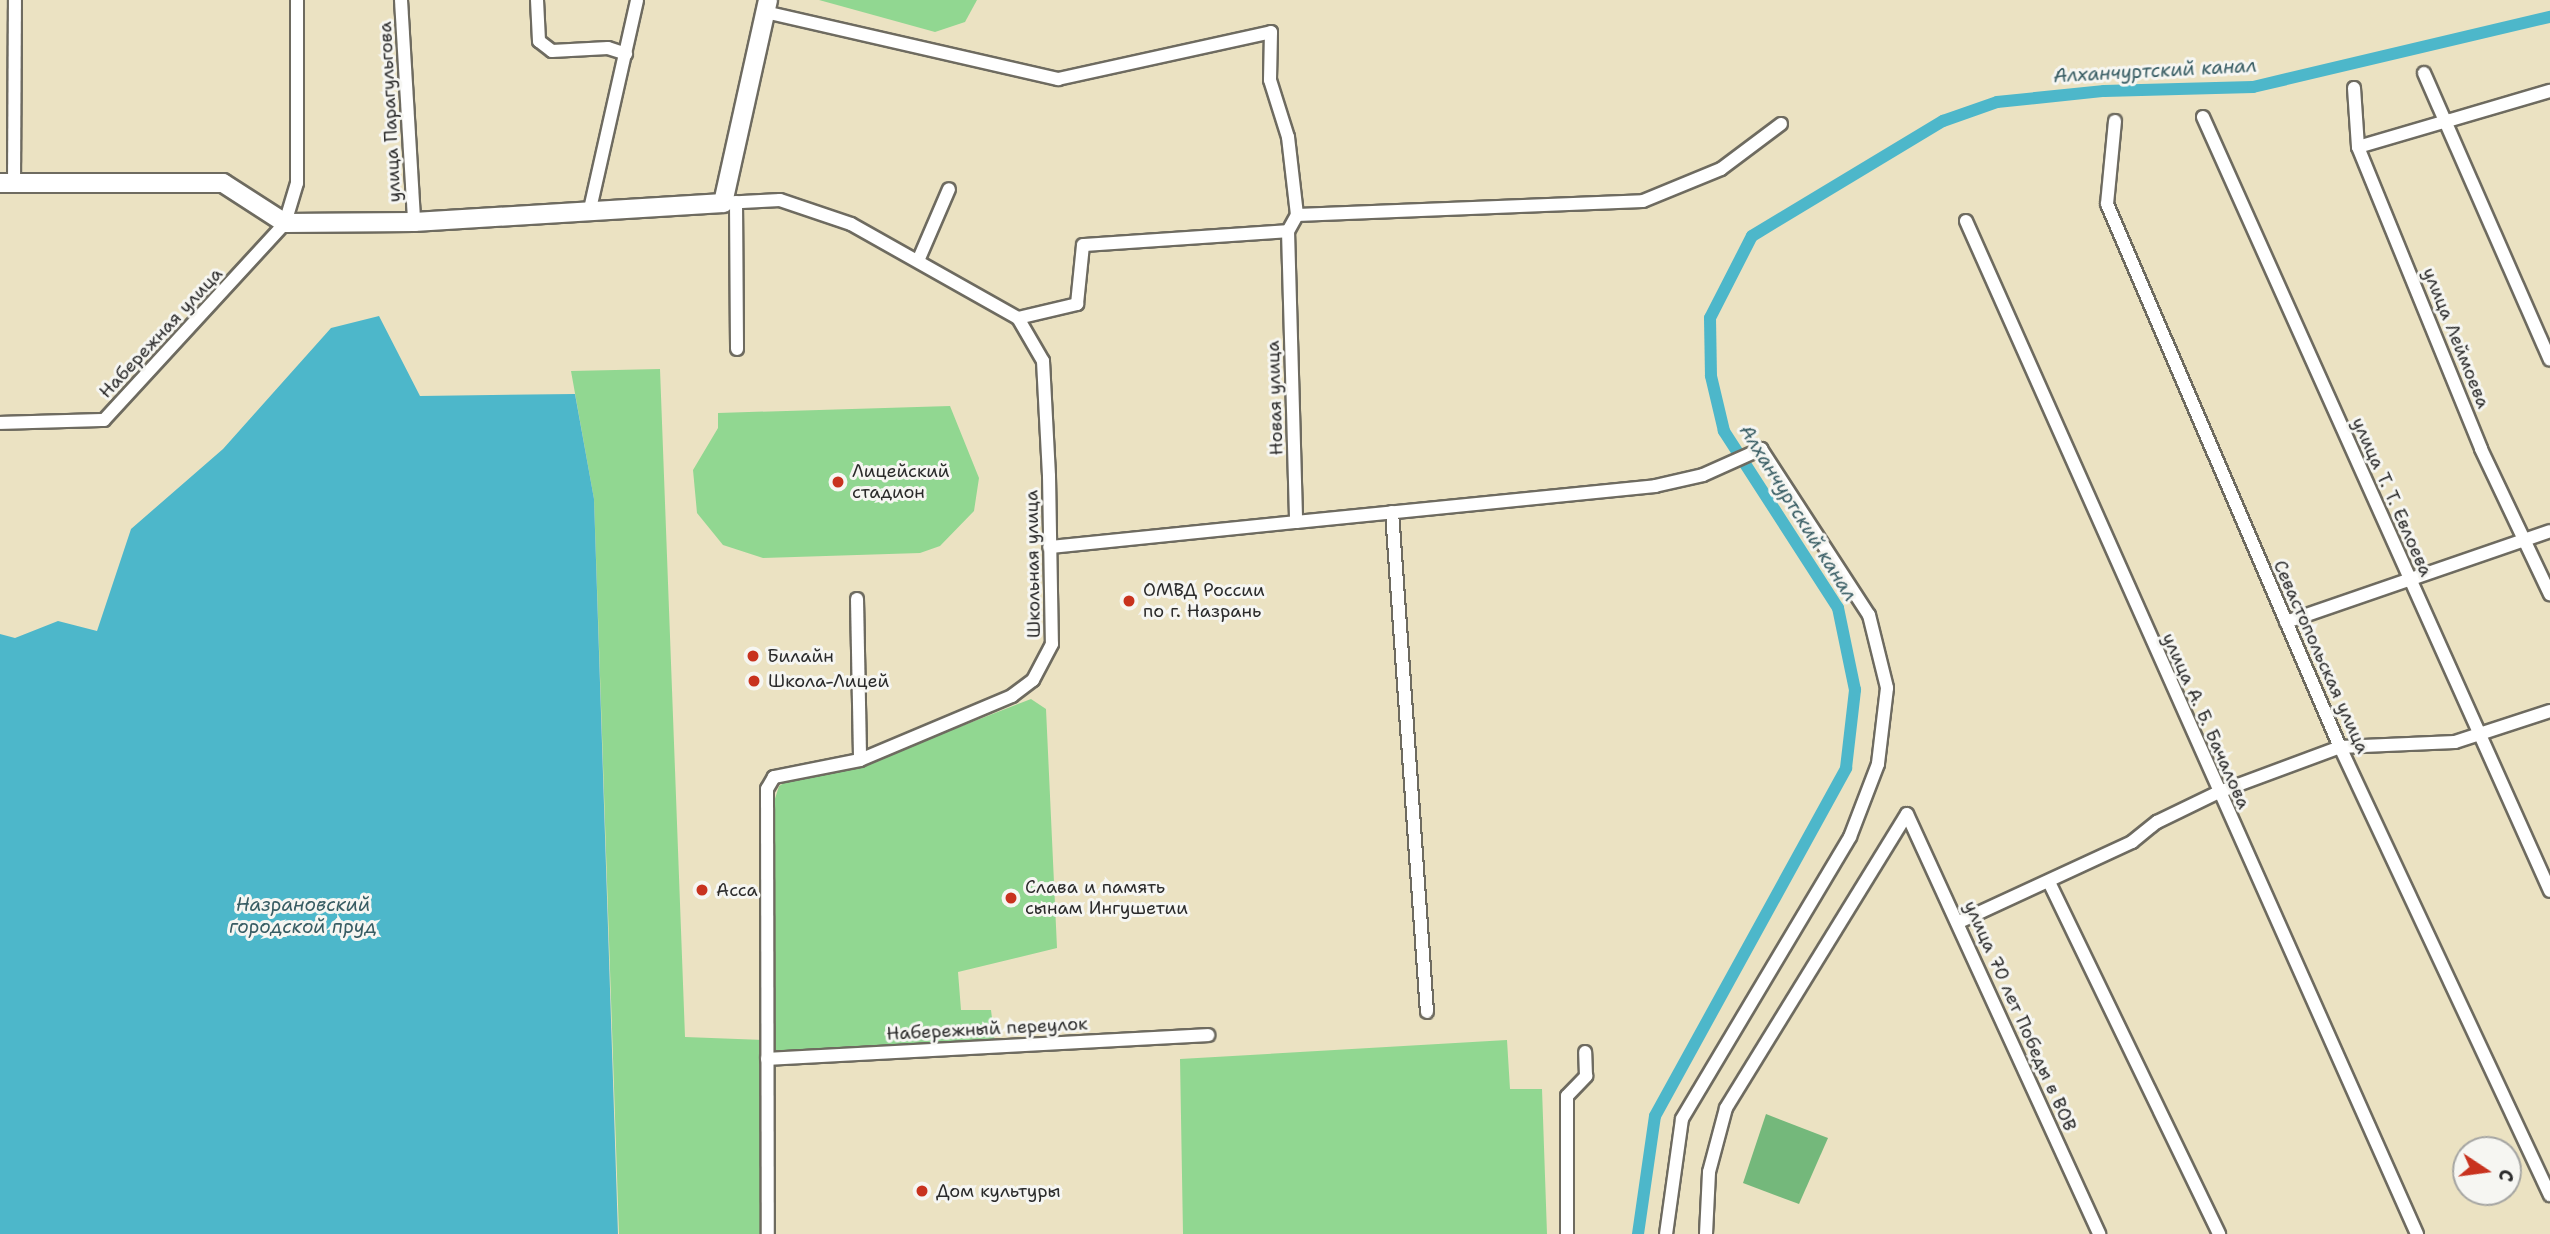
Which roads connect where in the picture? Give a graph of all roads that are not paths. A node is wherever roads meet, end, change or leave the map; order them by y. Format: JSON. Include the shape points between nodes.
{"nodes":[{"id":1,"x":15,"y":0,"type":"edge"},
{"id":2,"x":298,"y":0,"type":"edge"},
{"id":3,"x":401,"y":0,"type":"edge"},
{"id":4,"x":537,"y":0,"type":"edge"},
{"id":5,"x":637,"y":0,"type":"edge"},
{"id":6,"x":767,"y":6,"type":"edge"},
{"id":7,"x":626,"y":54,"type":"junction"},
{"id":8,"x":2424,"y":72,"type":"dead end"},
{"id":9,"x":2354,"y":88,"type":"dead end"},
{"id":10,"x":2550,"y":91,"type":"edge"},
{"id":11,"x":0,"y":110,"type":"edge"},
{"id":12,"x":14,"y":111,"type":"junction"},
{"id":13,"x":2203,"y":117,"type":"dead end"},
{"id":14,"x":2444,"y":119,"type":"junction"},
{"id":15,"x":2115,"y":121,"type":"dead end"},
{"id":16,"x":1781,"y":124,"type":"dead end"},
{"id":17,"x":2358,"y":147,"type":"junction"},
{"id":18,"x":7,"y":183,"type":"edge"},
{"id":19,"x":949,"y":189,"type":"dead end"},
{"id":20,"x":730,"y":202,"type":"junction"},
{"id":21,"x":590,"y":209,"type":"junction"},
{"id":22,"x":1297,"y":215,"type":"junction"},
{"id":23,"x":1966,"y":221,"type":"dead end"},
{"id":24,"x":414,"y":222,"type":"junction"},
{"id":25,"x":285,"y":223,"type":"junction"},
{"id":26,"x":1288,"y":231,"type":"junction"},
{"id":27,"x":918,"y":261,"type":"junction"},
{"id":28,"x":1018,"y":318,"type":"junction"},
{"id":29,"x":737,"y":349,"type":"dead end"},
{"id":30,"x":2550,"y":360,"type":"edge"},
{"id":31,"x":0,"y":423,"type":"edge"},
{"id":32,"x":1392,"y":512,"type":"junction"},
{"id":33,"x":1296,"y":522,"type":"junction"},
{"id":34,"x":2550,"y":531,"type":"edge"},
{"id":35,"x":2525,"y":541,"type":"junction"},
{"id":36,"x":1049,"y":547,"type":"junction"},
{"id":37,"x":2409,"y":578,"type":"junction"},
{"id":38,"x":2550,"y":594,"type":"edge"},
{"id":39,"x":857,"y":599,"type":"dead end"},
{"id":40,"x":2287,"y":622,"type":"junction"},
{"id":41,"x":2550,"y":711,"type":"edge"},
{"id":42,"x":2480,"y":732,"type":"junction"},
{"id":43,"x":2340,"y":747,"type":"junction"},
{"id":44,"x":860,"y":760,"type":"junction"},
{"id":45,"x":2219,"y":792,"type":"junction"},
{"id":46,"x":2049,"y":882,"type":"junction"},
{"id":47,"x":2550,"y":891,"type":"edge"},
{"id":48,"x":1959,"y":922,"type":"junction"},
{"id":49,"x":1427,"y":1012,"type":"dead end"},
{"id":50,"x":1208,"y":1035,"type":"dead end"},
{"id":51,"x":1585,"y":1052,"type":"dead end"},
{"id":52,"x":767,"y":1059,"type":"junction"},
{"id":53,"x":2550,"y":1195,"type":"edge"},
{"id":54,"x":768,"y":1234,"type":"edge"},
{"id":55,"x":1567,"y":1234,"type":"edge"},
{"id":56,"x":1667,"y":1234,"type":"edge"},
{"id":57,"x":1706,"y":1234,"type":"edge"},
{"id":58,"x":2099,"y":1234,"type":"edge"},
{"id":59,"x":2219,"y":1234,"type":"edge"},
{"id":60,"x":2417,"y":1234,"type":"edge"}],
"edges":[{"from":1,"to":12,"type":"street"},
{"from":2,"to":25,"type":"street","via":[[297,183]]},
{"from":3,"to":24,"type":"street","name":"улица Парагульгова"},
{"from":4,"to":7,"type":"street","via":[[539,41],[552,51],[608,48]]},
{"from":5,"to":7,"type":"street"},
{"from":6,"to":20,"type":"street"},
{"from":6,"to":22,"type":"street","via":[[1058,79],[1271,32],[1270,80],[1288,138]]},
{"from":7,"to":21,"type":"street"},
{"from":8,"to":14,"type":"street"},
{"from":9,"to":17,"type":"street","name":"улица Леймоева"},
{"from":10,"to":14,"type":"street"},
{"from":11,"to":12,"type":"street"},
{"from":12,"to":18,"type":"street"},
{"from":13,"to":37,"type":"street","name":"улица Т. Т. Евлоева"},
{"from":14,"to":17,"type":"street"},
{"from":14,"to":30,"type":"street"},
{"from":15,"to":40,"type":"street","name":"Севастопольская улица","via":[[2107,204]]},
{"from":16,"to":22,"type":"street","via":[[1721,169],[1643,201]]},
{"from":17,"to":35,"type":"street","name":"улица Леймоева"},
{"from":18,"to":25,"type":"street","via":[[223,183]]},
{"from":19,"to":27,"type":"street"},
{"from":20,"to":21,"type":"street"},
{"from":20,"to":27,"type":"street","via":[[792,204],[852,224]]},
{"from":20,"to":29,"type":"street"},
{"from":21,"to":24,"type":"street"},
{"from":22,"to":26,"type":"street"},
{"from":23,"to":45,"type":"street","name":"улица А. Б. Бачалова"},
{"from":24,"to":25,"type":"street"},
{"from":25,"to":31,"type":"street","name":"Набережная улица","via":[[104,420]]},
{"from":26,"to":28,"type":"street","via":[[1083,245],[1077,304]]},
{"from":26,"to":33,"type":"street","name":"Новая улица"},
{"from":27,"to":28,"type":"street"},
{"from":28,"to":36,"type":"street","name":"Школьная улица","via":[[1043,361]]},
{"from":32,"to":33,"type":"street"},
{"from":32,"to":49,"type":"street"},
{"from":32,"to":56,"type":"street","via":[[1655,486],[1733,463],[1761,449],[1869,615],[1887,688],[1878,764],[1850,837],[1682,1119]]},
{"from":33,"to":36,"type":"street"},
{"from":34,"to":35,"type":"street"},
{"from":35,"to":37,"type":"street"},
{"from":35,"to":38,"type":"street","name":"улица Леймоева"},
{"from":36,"to":44,"type":"street","name":"Школьная улица","via":[[1052,644],[1033,680],[1012,696]]},
{"from":37,"to":40,"type":"street"},
{"from":37,"to":42,"type":"street","name":"улица Т. Т. Евлоева"},
{"from":39,"to":44,"type":"street"},
{"from":40,"to":43,"type":"street","name":"Севастопольская улица"},
{"from":41,"to":42,"type":"street"},
{"from":42,"to":43,"type":"street","via":[[2455,742]]},
{"from":42,"to":47,"type":"street","name":"улица Т. Т. Евлоева"},
{"from":43,"to":45,"type":"street"},
{"from":43,"to":53,"type":"street","name":"Севастопольская улица"},
{"from":44,"to":52,"type":"street","name":"Школьная улица","via":[[774,777],[767,789]]},
{"from":45,"to":46,"type":"street"},
{"from":45,"to":60,"type":"street","name":"улица А. Б. Бачалова"},
{"from":46,"to":48,"type":"street"},
{"from":46,"to":59,"type":"street"},
{"from":48,"to":57,"type":"street","name":"улица 70 лет Победы в ВОВ","via":[[1907,814],[1726,1108],[1709,1172]]},
{"from":48,"to":58,"type":"street","name":"улица 70 лет Победы в ВОВ"},
{"from":50,"to":52,"type":"street","name":"Набережный переулок"},
{"from":51,"to":55,"type":"street","via":[[1586,1076],[1567,1096]]},
{"from":52,"to":54,"type":"street","name":"Школьная улица"}]}
